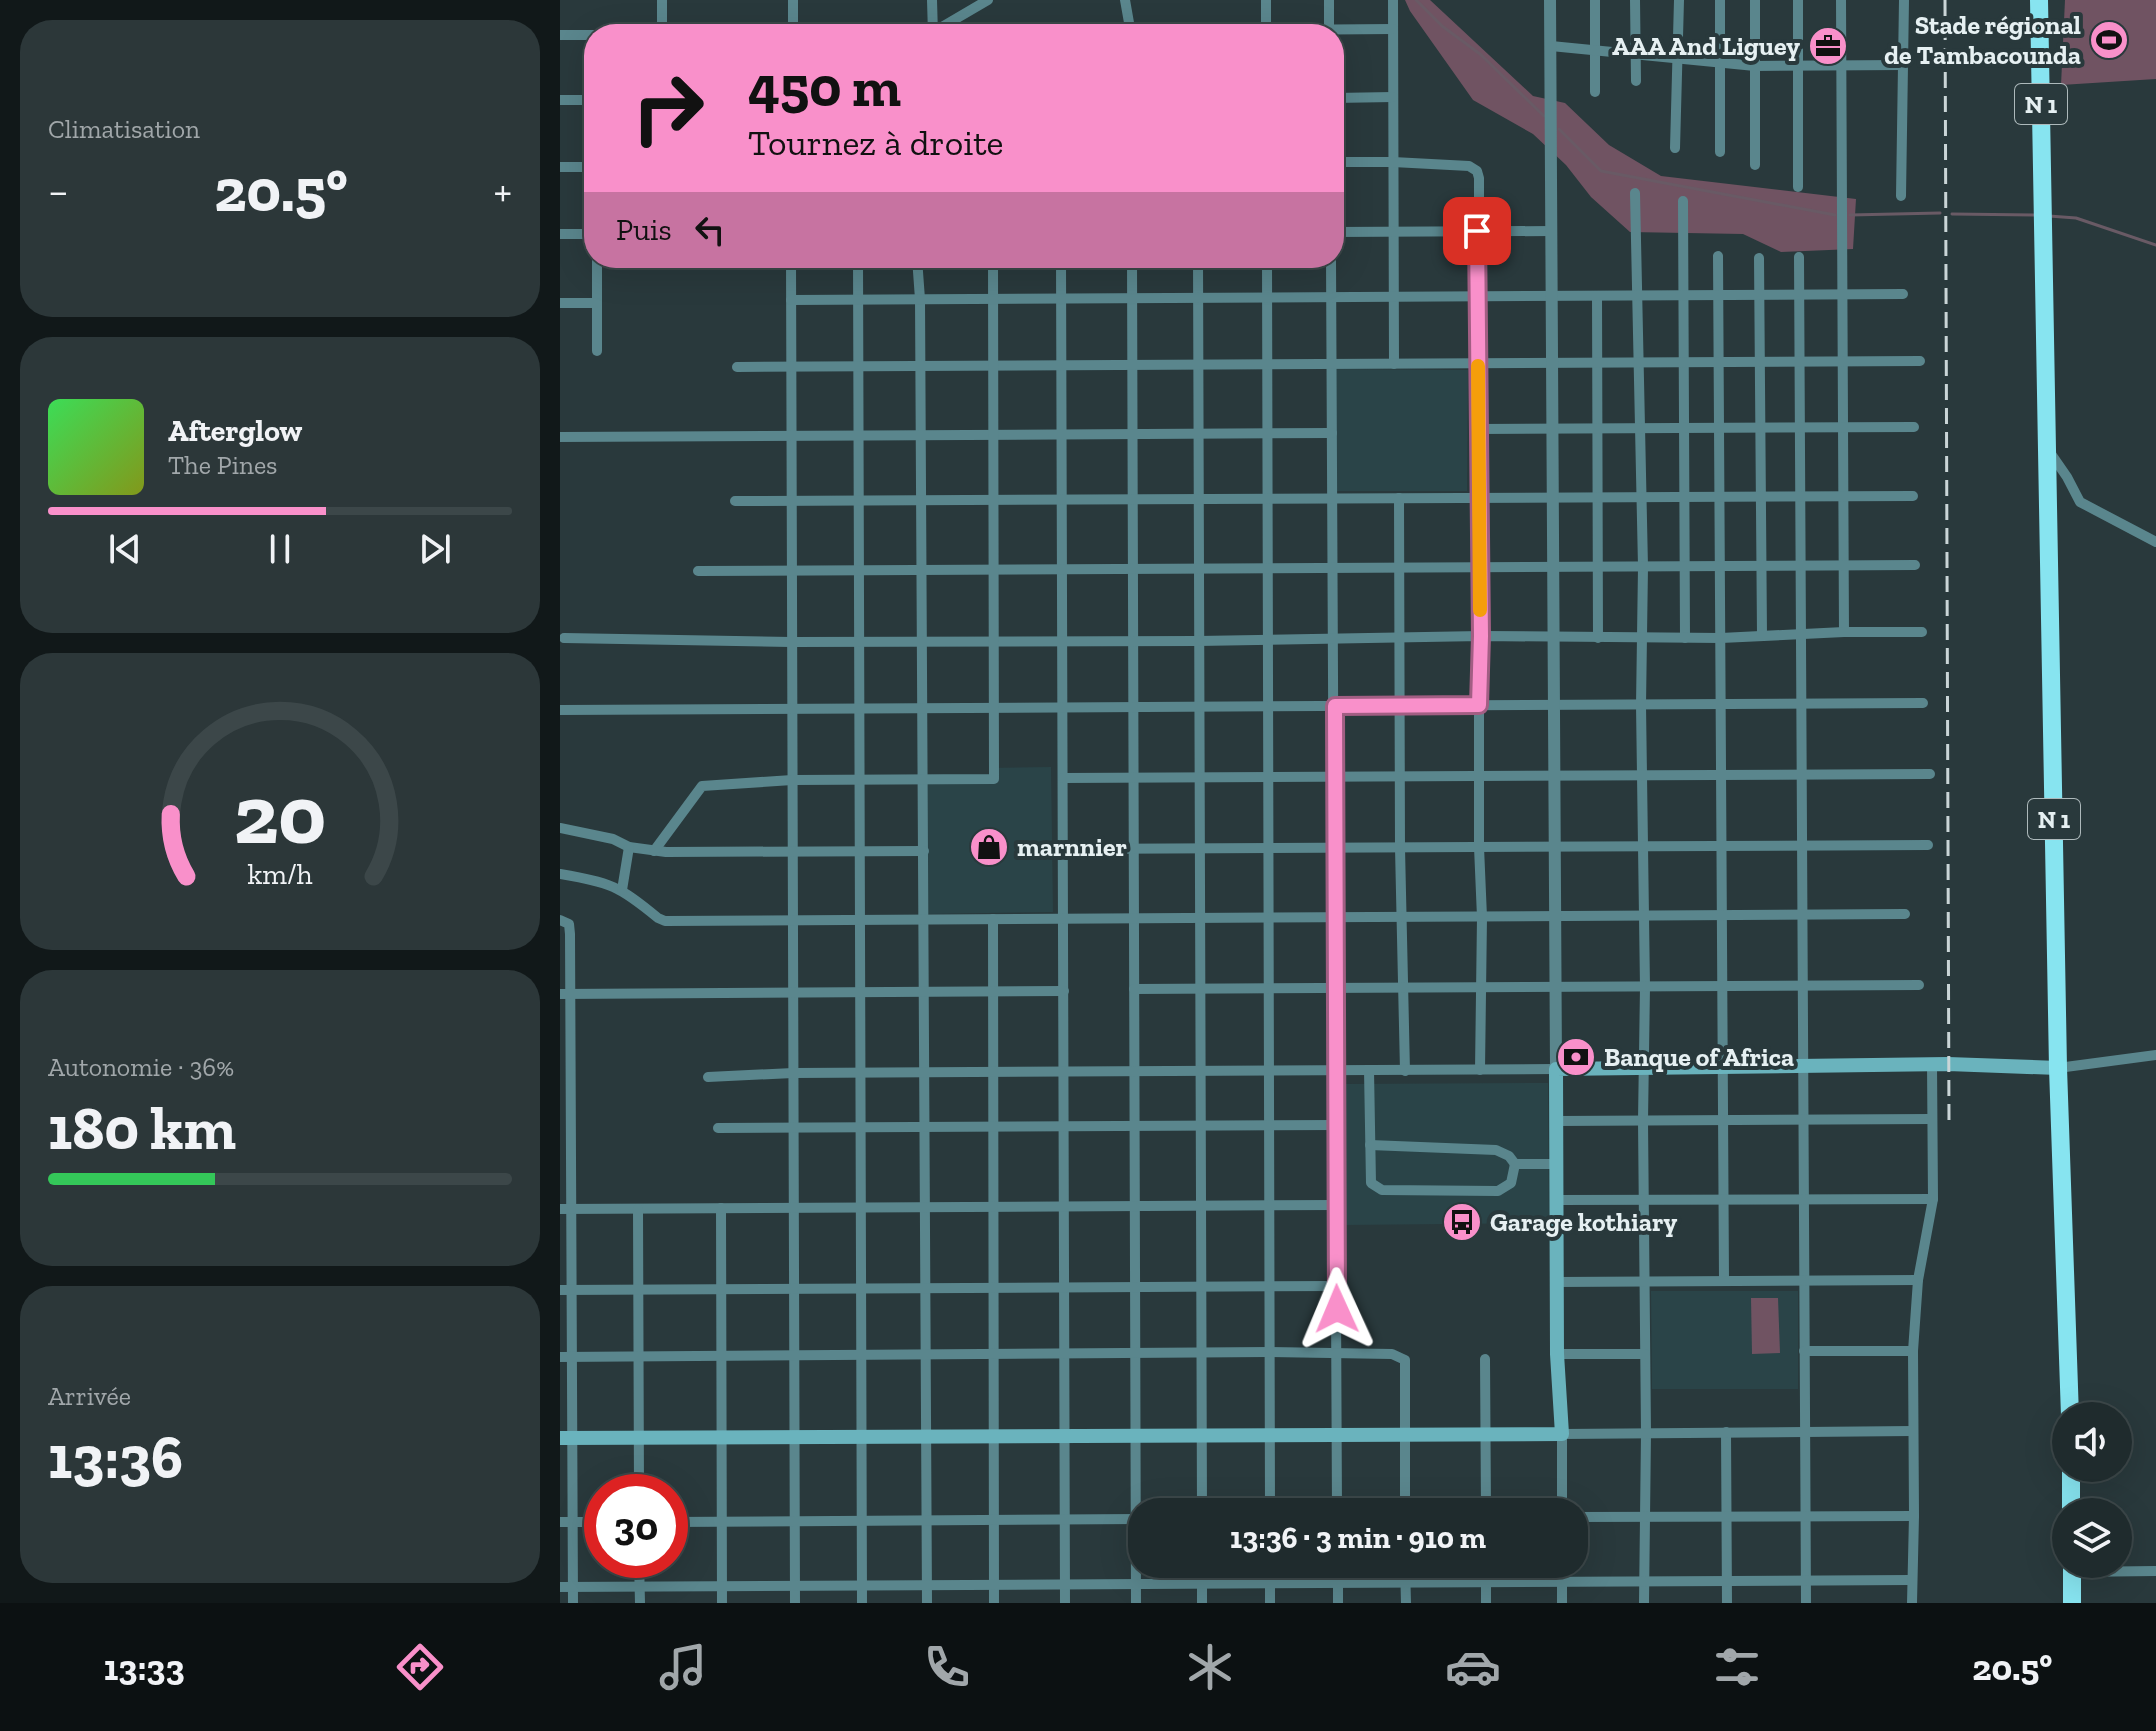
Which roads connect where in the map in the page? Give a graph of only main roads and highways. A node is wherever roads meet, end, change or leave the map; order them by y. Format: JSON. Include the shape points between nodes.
{"nodes":[{"id":1,"x":2039,"y":0,"type":"edge"},
{"id":2,"x":2058,"y":1068,"type":"junction"},
{"id":3,"x":2070,"y":1402,"type":"edge"},
{"id":4,"x":566,"y":1438,"type":"edge"},
{"id":5,"x":2072,"y":1578,"type":"edge"},
{"id":6,"x":2072,"y":1603,"type":"edge"}],
"edges":[{"from":1,"to":2,"type":"highway","number":"N 1"},
{"from":2,"to":3,"type":"highway","number":"N 1"},
{"from":2,"to":4,"type":"main road","via":[[1932,1064],[1556,1069],[1562,1434]]},
{"from":5,"to":6,"type":"highway"}]}
